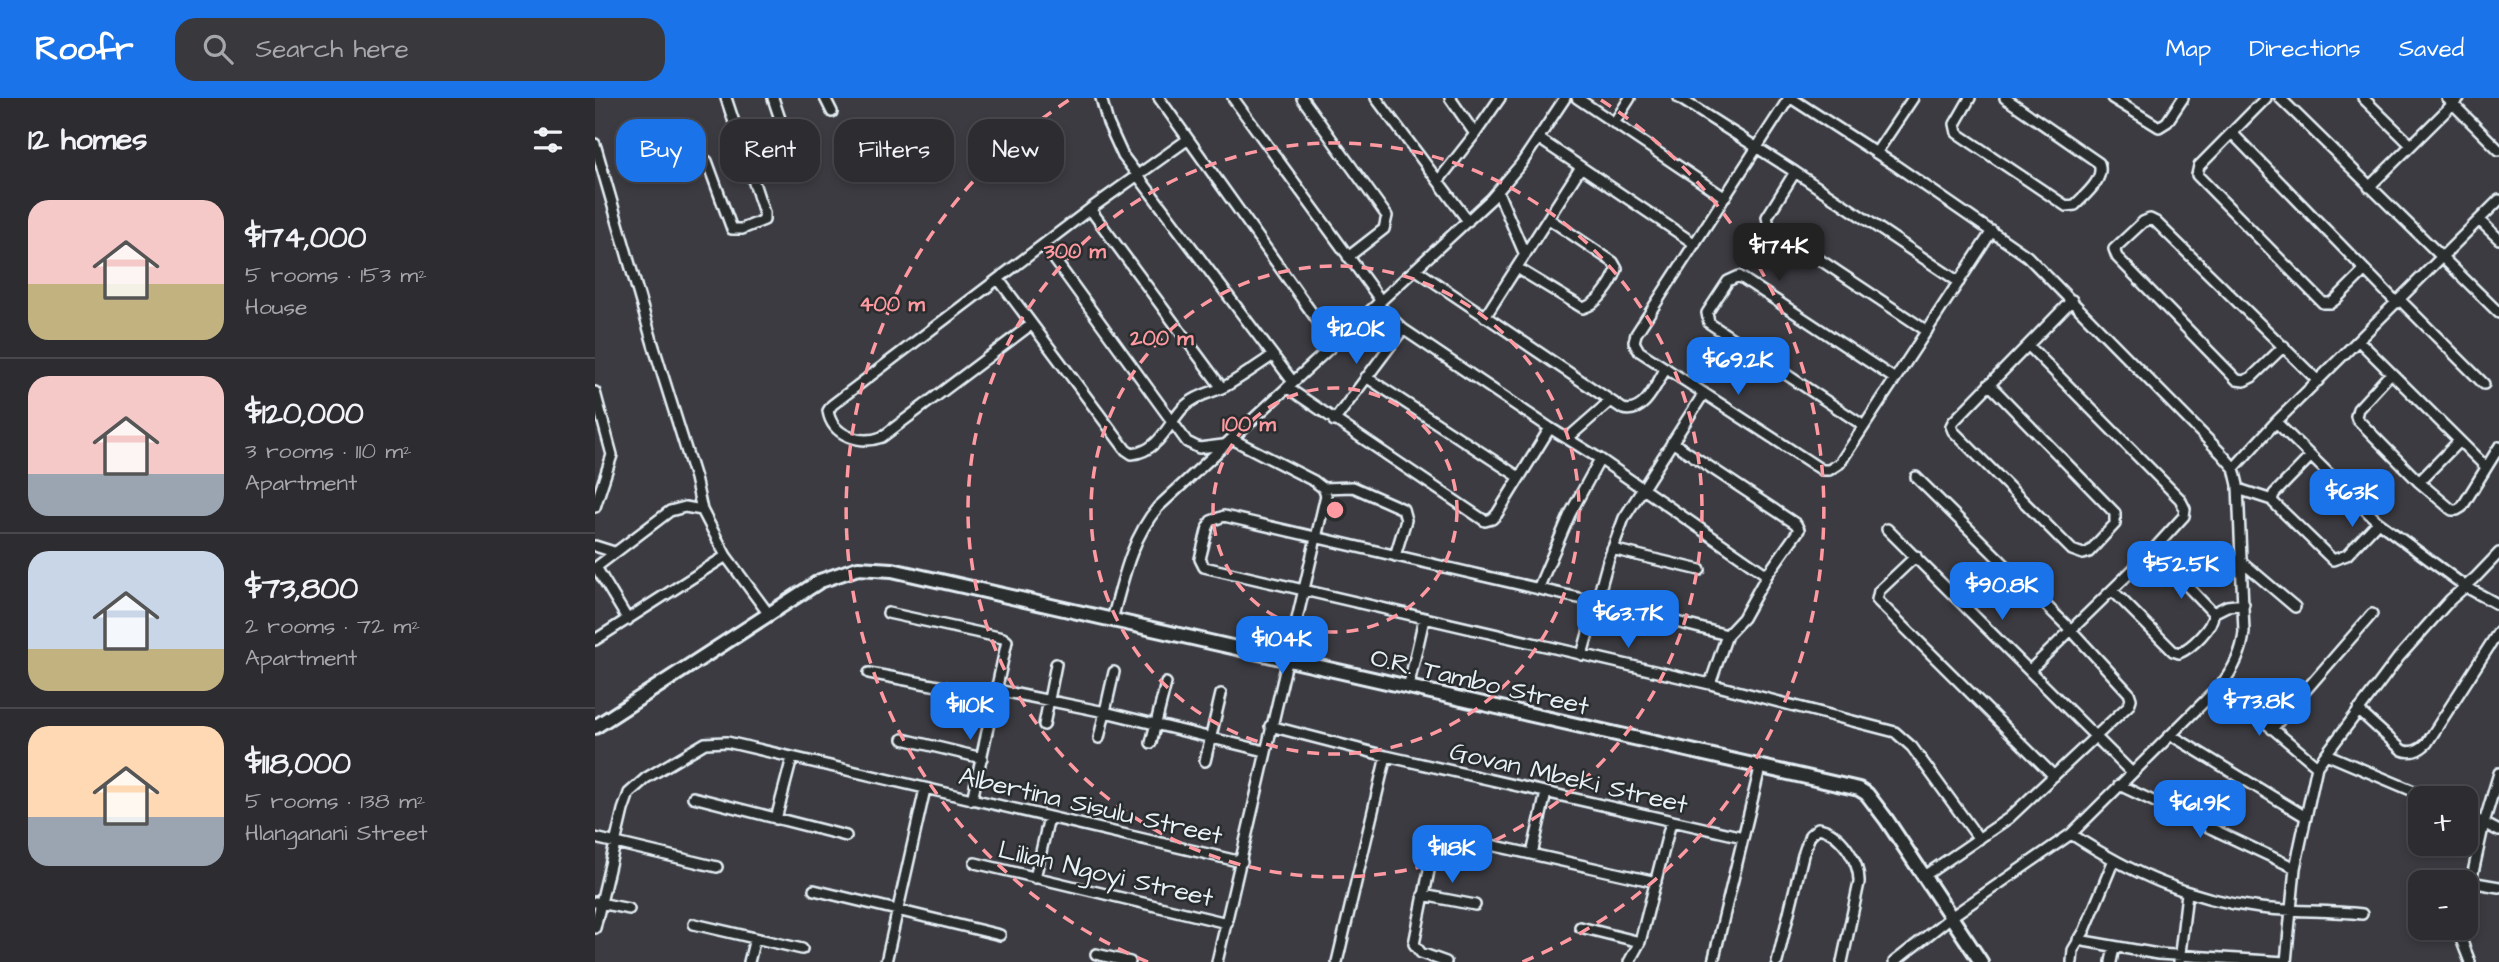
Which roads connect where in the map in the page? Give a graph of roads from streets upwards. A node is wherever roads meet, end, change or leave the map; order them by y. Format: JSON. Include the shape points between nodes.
{"nodes":[{"id":1,"x":726,"y":98,"type":"edge"},
{"id":2,"x":773,"y":98,"type":"edge"},
{"id":3,"x":825,"y":98,"type":"edge"},
{"id":4,"x":1101,"y":98,"type":"edge"},
{"id":5,"x":1159,"y":98,"type":"edge"},
{"id":6,"x":1302,"y":98,"type":"edge"},
{"id":7,"x":1376,"y":98,"type":"edge"},
{"id":8,"x":1450,"y":98,"type":"edge"},
{"id":9,"x":1500,"y":98,"type":"edge"},
{"id":10,"x":1565,"y":98,"type":"edge"},
{"id":11,"x":1577,"y":98,"type":"edge"},
{"id":12,"x":1630,"y":98,"type":"edge"},
{"id":13,"x":1679,"y":98,"type":"edge"},
{"id":14,"x":1790,"y":98,"type":"edge"},
{"id":15,"x":1970,"y":98,"type":"edge"},
{"id":16,"x":2005,"y":98,"type":"edge"},
{"id":17,"x":2112,"y":98,"type":"edge"},
{"id":18,"x":2183,"y":98,"type":"edge"},
{"id":19,"x":2266,"y":98,"type":"edge"},
{"id":20,"x":2280,"y":98,"type":"edge"},
{"id":21,"x":2363,"y":98,"type":"edge"},
{"id":22,"x":1236,"y":99,"type":"edge"},
{"id":23,"x":1908,"y":100,"type":"edge"},
{"id":24,"x":2453,"y":100,"type":"edge"},
{"id":25,"x":832,"y":112,"type":"dead end"},
{"id":26,"x":780,"y":119,"type":"edge"},
{"id":27,"x":1614,"y":123,"type":"junction"},
{"id":28,"x":2232,"y":133,"type":"junction"},
{"id":29,"x":1475,"y":134,"type":"junction"},
{"id":30,"x":1538,"y":138,"type":"junction"},
{"id":31,"x":1187,"y":140,"type":"junction"},
{"id":32,"x":595,"y":144,"type":"edge"},
{"id":33,"x":2411,"y":145,"type":"junction"},
{"id":34,"x":1758,"y":147,"type":"junction"},
{"id":35,"x":2499,"y":150,"type":"edge"},
{"id":36,"x":1876,"y":153,"type":"junction"},
{"id":37,"x":707,"y":161,"type":"dead end"},
{"id":38,"x":1581,"y":167,"type":"junction"},
{"id":39,"x":1795,"y":172,"type":"junction"},
{"id":40,"x":1136,"y":175,"type":"junction"},
{"id":41,"x":1439,"y":180,"type":"junction"},
{"id":42,"x":2369,"y":187,"type":"junction"},
{"id":43,"x":1498,"y":192,"type":"junction"},
{"id":44,"x":1724,"y":197,"type":"junction"},
{"id":45,"x":2499,"y":200,"type":"edge"},
{"id":46,"x":1090,"y":209,"type":"junction"},
{"id":47,"x":1549,"y":219,"type":"junction"},
{"id":48,"x":1468,"y":220,"type":"junction"},
{"id":49,"x":2479,"y":220,"type":"junction"},
{"id":50,"x":1992,"y":231,"type":"junction"},
{"id":51,"x":2499,"y":239,"type":"edge"},
{"id":52,"x":1695,"y":244,"type":"junction"},
{"id":53,"x":1044,"y":245,"type":"junction"},
{"id":54,"x":1525,"y":255,"type":"junction"},
{"id":55,"x":1348,"y":257,"type":"junction"},
{"id":56,"x":2441,"y":257,"type":"junction"},
{"id":57,"x":1517,"y":268,"type":"junction"},
{"id":58,"x":1415,"y":269,"type":"junction"},
{"id":59,"x":2365,"y":270,"type":"junction"},
{"id":60,"x":999,"y":279,"type":"junction"},
{"id":61,"x":1959,"y":282,"type":"junction"},
{"id":62,"x":2072,"y":300,"type":"junction"},
{"id":63,"x":2398,"y":301,"type":"junction"},
{"id":64,"x":1379,"y":302,"type":"junction"},
{"id":65,"x":2499,"y":313,"type":"edge"},
{"id":66,"x":1485,"y":317,"type":"junction"},
{"id":67,"x":1032,"y":324,"type":"junction"},
{"id":68,"x":1403,"y":329,"type":"junction"},
{"id":69,"x":1927,"y":331,"type":"junction"},
{"id":70,"x":2359,"y":341,"type":"junction"},
{"id":71,"x":1333,"y":344,"type":"junction"},
{"id":72,"x":2028,"y":345,"type":"junction"},
{"id":73,"x":2284,"y":346,"type":"junction"},
{"id":74,"x":1272,"y":356,"type":"junction"},
{"id":75,"x":1666,"y":368,"type":"junction"},
{"id":76,"x":2391,"y":373,"type":"junction"},
{"id":77,"x":1366,"y":377,"type":"junction"},
{"id":78,"x":1895,"y":379,"type":"junction"},
{"id":79,"x":2318,"y":381,"type":"junction"},
{"id":80,"x":1989,"y":384,"type":"junction"},
{"id":81,"x":2484,"y":384,"type":"dead end"},
{"id":82,"x":1291,"y":385,"type":"junction"},
{"id":83,"x":1222,"y":388,"type":"junction"},
{"id":84,"x":595,"y":392,"type":"edge"},
{"id":85,"x":1704,"y":393,"type":"junction"},
{"id":86,"x":1609,"y":402,"type":"junction"},
{"id":87,"x":1334,"y":421,"type":"junction"},
{"id":88,"x":1174,"y":422,"type":"junction"},
{"id":89,"x":2277,"y":422,"type":"junction"},
{"id":90,"x":1864,"y":426,"type":"junction"},
{"id":91,"x":1550,"y":428,"type":"junction"},
{"id":92,"x":1568,"y":438,"type":"junction"},
{"id":93,"x":2459,"y":441,"type":"junction"},
{"id":94,"x":1228,"y":442,"type":"junction"},
{"id":95,"x":1672,"y":443,"type":"junction"},
{"id":96,"x":2499,"y":447,"type":"edge"},
{"id":97,"x":2311,"y":456,"type":"junction"},
{"id":98,"x":1601,"y":459,"type":"junction"},
{"id":99,"x":2486,"y":467,"type":"junction"},
{"id":100,"x":2234,"y":468,"type":"junction"},
{"id":101,"x":1519,"y":477,"type":"junction"},
{"id":102,"x":1916,"y":477,"type":"dead end"},
{"id":103,"x":2419,"y":482,"type":"junction"},
{"id":104,"x":1323,"y":488,"type":"junction"},
{"id":105,"x":1642,"y":488,"type":"junction"},
{"id":106,"x":2238,"y":489,"type":"junction"},
{"id":107,"x":2272,"y":500,"type":"junction"},
{"id":108,"x":595,"y":507,"type":"edge"},
{"id":109,"x":702,"y":510,"type":"junction"},
{"id":110,"x":2378,"y":522,"type":"junction"},
{"id":111,"x":1887,"y":529,"type":"dead end"},
{"id":112,"x":1317,"y":538,"type":"junction"},
{"id":113,"x":595,"y":546,"type":"edge"},
{"id":114,"x":1612,"y":549,"type":"junction"},
{"id":115,"x":2153,"y":550,"type":"junction"},
{"id":116,"x":614,"y":552,"type":"junction"},
{"id":117,"x":2499,"y":553,"type":"edge"},
{"id":118,"x":726,"y":556,"type":"junction"},
{"id":119,"x":1395,"y":556,"type":"junction"},
{"id":120,"x":1916,"y":556,"type":"junction"},
{"id":121,"x":2242,"y":562,"type":"junction"},
{"id":122,"x":596,"y":567,"type":"edge"},
{"id":123,"x":1700,"y":570,"type":"dead end"},
{"id":124,"x":1767,"y":575,"type":"junction"},
{"id":125,"x":2466,"y":587,"type":"junction"},
{"id":126,"x":1538,"y":589,"type":"junction"},
{"id":127,"x":2112,"y":590,"type":"junction"},
{"id":128,"x":1304,"y":592,"type":"junction"},
{"id":129,"x":1597,"y":602,"type":"junction"},
{"id":130,"x":2244,"y":604,"type":"junction"},
{"id":131,"x":2499,"y":605,"type":"edge"},
{"id":132,"x":2295,"y":607,"type":"dead end"},
{"id":133,"x":768,"y":613,"type":"junction"},
{"id":134,"x":888,"y":613,"type":"dead end"},
{"id":135,"x":2213,"y":613,"type":"junction"},
{"id":136,"x":2372,"y":614,"type":"dead end"},
{"id":137,"x":628,"y":620,"type":"junction"},
{"id":138,"x":1112,"y":620,"type":"junction"},
{"id":139,"x":1424,"y":620,"type":"junction"},
{"id":140,"x":2071,"y":630,"type":"junction"},
{"id":141,"x":1727,"y":635,"type":"junction"},
{"id":142,"x":2498,"y":635,"type":"edge"},
{"id":143,"x":595,"y":640,"type":"edge"},
{"id":144,"x":1582,"y":655,"type":"junction"},
{"id":145,"x":1286,"y":660,"type":"junction"},
{"id":146,"x":1056,"y":664,"type":"dead end"},
{"id":147,"x":2030,"y":670,"type":"junction"},
{"id":148,"x":1114,"y":672,"type":"dead end"},
{"id":149,"x":869,"y":673,"type":"dead end"},
{"id":150,"x":1166,"y":683,"type":"dead end"},
{"id":151,"x":1710,"y":684,"type":"junction"},
{"id":152,"x":2221,"y":685,"type":"junction"},
{"id":153,"x":1408,"y":688,"type":"junction"},
{"id":154,"x":997,"y":694,"type":"junction"},
{"id":155,"x":1221,"y":694,"type":"dead end"},
{"id":156,"x":1049,"y":701,"type":"junction"},
{"id":157,"x":2358,"y":710,"type":"junction"},
{"id":158,"x":1105,"y":712,"type":"junction"},
{"id":159,"x":1044,"y":725,"type":"dead end"},
{"id":160,"x":1155,"y":725,"type":"junction"},
{"id":161,"x":1271,"y":726,"type":"junction"},
{"id":162,"x":595,"y":727,"type":"edge"},
{"id":163,"x":2272,"y":729,"type":"junction"},
{"id":164,"x":2171,"y":735,"type":"junction"},
{"id":165,"x":1099,"y":738,"type":"dead end"},
{"id":166,"x":1211,"y":738,"type":"junction"},
{"id":167,"x":2095,"y":738,"type":"junction"},
{"id":168,"x":903,"y":739,"type":"dead end"},
{"id":169,"x":1151,"y":744,"type":"dead end"},
{"id":170,"x":1265,"y":751,"type":"junction"},
{"id":171,"x":2326,"y":754,"type":"junction"},
{"id":172,"x":1386,"y":756,"type":"junction"},
{"id":173,"x":792,"y":758,"type":"junction"},
{"id":174,"x":982,"y":758,"type":"junction"},
{"id":175,"x":1205,"y":761,"type":"dead end"},
{"id":176,"x":2318,"y":766,"type":"junction"},
{"id":177,"x":1760,"y":768,"type":"junction"},
{"id":178,"x":2130,"y":772,"type":"junction"},
{"id":179,"x":2499,"y":772,"type":"edge"},
{"id":180,"x":2054,"y":776,"type":"junction"},
{"id":181,"x":2119,"y":785,"type":"junction"},
{"id":182,"x":925,"y":789,"type":"junction"},
{"id":183,"x":2408,"y":789,"type":"edge"},
{"id":184,"x":1546,"y":793,"type":"junction"},
{"id":185,"x":2496,"y":794,"type":"edge"},
{"id":186,"x":694,"y":797,"type":"dead end"},
{"id":187,"x":972,"y":800,"type":"junction"},
{"id":188,"x":1049,"y":817,"type":"junction"},
{"id":189,"x":2306,"y":817,"type":"junction"},
{"id":190,"x":776,"y":819,"type":"junction"},
{"id":191,"x":2478,"y":820,"type":"edge"},
{"id":192,"x":1671,"y":822,"type":"junction"},
{"id":193,"x":2484,"y":823,"type":"junction"},
{"id":194,"x":2499,"y":831,"type":"edge"},
{"id":195,"x":2071,"y":834,"type":"junction"},
{"id":196,"x":846,"y":835,"type":"dead end"},
{"id":197,"x":1743,"y":837,"type":"junction"},
{"id":198,"x":595,"y":838,"type":"edge"},
{"id":199,"x":1979,"y":839,"type":"junction"},
{"id":200,"x":616,"y":842,"type":"junction"},
{"id":201,"x":1532,"y":853,"type":"junction"},
{"id":202,"x":1242,"y":862,"type":"junction"},
{"id":203,"x":2113,"y":862,"type":"junction"},
{"id":204,"x":975,"y":863,"type":"dead end"},
{"id":205,"x":717,"y":867,"type":"dead end"},
{"id":206,"x":2295,"y":868,"type":"junction"},
{"id":207,"x":2473,"y":870,"type":"edge"},
{"id":208,"x":1924,"y":876,"type":"junction"},
{"id":209,"x":1035,"y":878,"type":"junction"},
{"id":210,"x":1656,"y":881,"type":"junction"},
{"id":211,"x":2478,"y":883,"type":"edge"},
{"id":212,"x":2499,"y":887,"type":"edge"},
{"id":213,"x":814,"y":890,"type":"dead end"},
{"id":214,"x":2187,"y":893,"type":"junction"},
{"id":215,"x":1423,"y":895,"type":"junction"},
{"id":216,"x":598,"y":903,"type":"edge"},
{"id":217,"x":1475,"y":905,"type":"dead end"},
{"id":218,"x":629,"y":909,"type":"dead end"},
{"id":219,"x":898,"y":910,"type":"junction"},
{"id":220,"x":2290,"y":910,"type":"junction"},
{"id":221,"x":2362,"y":914,"type":"dead end"},
{"id":222,"x":1951,"y":918,"type":"junction"},
{"id":223,"x":1227,"y":923,"type":"junction"},
{"id":224,"x":694,"y":924,"type":"dead end"},
{"id":225,"x":1580,"y":927,"type":"dead end"},
{"id":226,"x":595,"y":928,"type":"edge"},
{"id":227,"x":1000,"y":935,"type":"dead end"},
{"id":228,"x":755,"y":939,"type":"junction"},
{"id":229,"x":2078,"y":940,"type":"junction"},
{"id":230,"x":2461,"y":940,"type":"edge"},
{"id":231,"x":1640,"y":942,"type":"junction"},
{"id":232,"x":2114,"y":947,"type":"junction"},
{"id":233,"x":802,"y":949,"type":"dead end"},
{"id":234,"x":1096,"y":954,"type":"dead end"},
{"id":235,"x":2179,"y":958,"type":"edge"},
{"id":236,"x":749,"y":962,"type":"edge"},
{"id":237,"x":886,"y":962,"type":"edge"},
{"id":238,"x":1130,"y":962,"type":"edge"},
{"id":239,"x":1217,"y":962,"type":"edge"},
{"id":240,"x":1337,"y":962,"type":"edge"},
{"id":241,"x":1447,"y":962,"type":"edge"},
{"id":242,"x":1629,"y":962,"type":"edge"},
{"id":243,"x":1713,"y":962,"type":"edge"},
{"id":244,"x":1777,"y":962,"type":"edge"},
{"id":245,"x":1842,"y":962,"type":"edge"},
{"id":246,"x":1894,"y":962,"type":"edge"},
{"id":247,"x":1981,"y":962,"type":"edge"},
{"id":248,"x":2072,"y":962,"type":"edge"},
{"id":249,"x":2111,"y":962,"type":"edge"},
{"id":250,"x":2285,"y":962,"type":"edge"},
{"id":251,"x":2470,"y":962,"type":"edge"}],
"edges":[{"from":1,"to":37,"type":"street","via":[[764,220],[732,229]]},
{"from":2,"to":26,"type":"street"},
{"from":3,"to":25,"type":"street"},
{"from":4,"to":40,"type":"street","via":[[1114,138]]},
{"from":5,"to":31,"type":"street"},
{"from":6,"to":55,"type":"street","via":[[1387,216],[1384,229]]},
{"from":7,"to":41,"type":"street"},
{"from":8,"to":29,"type":"street"},
{"from":9,"to":29,"type":"street"},
{"from":10,"to":30,"type":"street"},
{"from":11,"to":27,"type":"street"},
{"from":12,"to":27,"type":"street"},
{"from":13,"to":34,"type":"street"},
{"from":14,"to":34,"type":"street"},
{"from":14,"to":36,"type":"street"},
{"from":15,"to":16,"type":"street","via":[[1955,124],[1957,133],[2066,205],[2075,205],[2100,176],[2099,163]]},
{"from":17,"to":18,"type":"street","via":[[2158,127],[2167,122]]},
{"from":19,"to":28,"type":"street"},
{"from":20,"to":42,"type":"street"},
{"from":21,"to":33,"type":"street"},
{"from":22,"to":55,"type":"street"},
{"from":23,"to":36,"type":"street"},
{"from":24,"to":33,"type":"street"},
{"from":24,"to":35,"type":"street"},
{"from":27,"to":44,"type":"street"},
{"from":28,"to":59,"type":"street"},
{"from":28,"to":59,"type":"street","via":[[2197,169],[2201,180],[2323,303],[2335,300]]},
{"from":29,"to":41,"type":"street"},
{"from":30,"to":38,"type":"street"},
{"from":30,"to":43,"type":"street"},
{"from":31,"to":40,"type":"street"},
{"from":31,"to":71,"type":"street"},
{"from":32,"to":109,"type":"street"},
{"from":33,"to":42,"type":"street"},
{"from":34,"to":39,"type":"street"},
{"from":34,"to":44,"type":"street"},
{"from":36,"to":50,"type":"street"},
{"from":38,"to":47,"type":"street"},
{"from":38,"to":52,"type":"street"},
{"from":39,"to":61,"type":"street"},
{"from":39,"to":69,"type":"street","via":[[1767,217],[1769,226]]},
{"from":40,"to":46,"type":"street"},
{"from":40,"to":74,"type":"street"},
{"from":41,"to":48,"type":"street"},
{"from":42,"to":56,"type":"street"},
{"from":43,"to":48,"type":"street"},
{"from":43,"to":54,"type":"street"},
{"from":44,"to":52,"type":"street"},
{"from":45,"to":49,"type":"street"},
{"from":46,"to":53,"type":"street"},
{"from":46,"to":83,"type":"street"},
{"from":47,"to":54,"type":"street"},
{"from":47,"to":57,"type":"street","via":[[1613,262],[1617,269],[1612,279],[1595,303],[1583,308]]},
{"from":48,"to":58,"type":"street"},
{"from":49,"to":51,"type":"street"},
{"from":49,"to":56,"type":"street"},
{"from":50,"to":61,"type":"street"},
{"from":50,"to":62,"type":"street","via":[[2027,256]]},
{"from":52,"to":75,"type":"street","via":[[1634,338],[1639,351]]},
{"from":53,"to":60,"type":"street"},
{"from":53,"to":88,"type":"street"},
{"from":54,"to":57,"type":"street"},
{"from":55,"to":64,"type":"street"},
{"from":56,"to":63,"type":"street"},
{"from":56,"to":65,"type":"street"},
{"from":57,"to":66,"type":"street"},
{"from":58,"to":64,"type":"street"},
{"from":58,"to":66,"type":"street"},
{"from":59,"to":63,"type":"street"},
{"from":60,"to":67,"type":"street"},
{"from":60,"to":67,"type":"street","via":[[832,405],[828,414],[837,429],[865,440],[882,437]]},
{"from":61,"to":69,"type":"street"},
{"from":62,"to":72,"type":"street"},
{"from":62,"to":100,"type":"street"},
{"from":63,"to":70,"type":"street"},
{"from":63,"to":81,"type":"street"},
{"from":64,"to":68,"type":"street"},
{"from":64,"to":71,"type":"street"},
{"from":66,"to":86,"type":"street"},
{"from":67,"to":88,"type":"street","via":[[1129,453],[1145,450]]},
{"from":68,"to":77,"type":"street"},
{"from":68,"to":91,"type":"street"},
{"from":69,"to":78,"type":"street"},
{"from":70,"to":76,"type":"street"},
{"from":70,"to":79,"type":"street"},
{"from":71,"to":82,"type":"street"},
{"from":72,"to":80,"type":"street"},
{"from":72,"to":115,"type":"street","via":[[2185,506],[2184,516]]},
{"from":73,"to":73,"type":"street","via":[[2153,220],[2143,222],[2114,249],[2116,257],[2237,380],[2248,380]]},
{"from":73,"to":79,"type":"street"},
{"from":74,"to":82,"type":"street"},
{"from":74,"to":83,"type":"street"},
{"from":75,"to":85,"type":"street"},
{"from":75,"to":86,"type":"street","via":[[1639,408],[1627,411]]},
{"from":76,"to":93,"type":"street"},
{"from":76,"to":103,"type":"street","via":[[2356,416]]},
{"from":77,"to":87,"type":"street"},
{"from":77,"to":101,"type":"street"},
{"from":78,"to":90,"type":"street"},
{"from":78,"to":90,"type":"street","via":[[1744,278],[1735,276],[1728,281],[1707,313],[1709,323]]},
{"from":79,"to":89,"type":"street"},
{"from":80,"to":80,"type":"street","via":[[1952,422],[1952,429],[2072,550],[2089,552],[2115,524],[2115,513]]},
{"from":82,"to":87,"type":"street"},
{"from":82,"to":94,"type":"street"},
{"from":83,"to":88,"type":"street","via":[[1189,403]]},
{"from":84,"to":108,"type":"street","via":[[612,455]]},
{"from":85,"to":90,"type":"street","via":[[1826,471],[1840,463]]},
{"from":85,"to":95,"type":"street"},
{"from":86,"to":92,"type":"street"},
{"from":87,"to":101,"type":"street","via":[[1485,522],[1494,517]]},
{"from":88,"to":94,"type":"street","via":[[1195,447]]},
{"from":89,"to":97,"type":"street"},
{"from":89,"to":100,"type":"street"},
{"from":91,"to":92,"type":"street"},
{"from":91,"to":101,"type":"street"},
{"from":92,"to":98,"type":"street"},
{"from":93,"to":99,"type":"street"},
{"from":93,"to":103,"type":"street"},
{"from":94,"to":104,"type":"street"},
{"from":94,"to":138,"type":"street","via":[[1148,518],[1134,544]]},
{"from":95,"to":105,"type":"street"},
{"from":95,"to":124,"type":"street","via":[[1797,526],[1797,534]]},
{"from":96,"to":99,"type":"street"},
{"from":97,"to":107,"type":"street"},
{"from":97,"to":110,"type":"street"},
{"from":98,"to":105,"type":"street"},
{"from":98,"to":126,"type":"street","via":[[1570,514]]},
{"from":99,"to":103,"type":"street","via":[[2457,510]]},
{"from":100,"to":106,"type":"street"},
{"from":102,"to":140,"type":"street"},
{"from":104,"to":112,"type":"street","via":[[1326,499]]},
{"from":104,"to":119,"type":"street","via":[[1353,487],[1403,509],[1406,520]]},
{"from":105,"to":114,"type":"street"},
{"from":105,"to":124,"type":"street"},
{"from":106,"to":107,"type":"street"},
{"from":106,"to":121,"type":"street"},
{"from":107,"to":110,"type":"street","via":[[2333,560],[2347,555]]},
{"from":109,"to":116,"type":"street","via":[[685,507],[670,511]]},
{"from":109,"to":118,"type":"street"},
{"from":110,"to":125,"type":"street"},
{"from":111,"to":120,"type":"street"},
{"from":112,"to":119,"type":"street"},
{"from":112,"to":128,"type":"street"},
{"from":112,"to":128,"type":"street","via":[[1224,516],[1211,521],[1200,559],[1202,566]]},
{"from":113,"to":116,"type":"street"},
{"from":114,"to":123,"type":"street"},
{"from":114,"to":129,"type":"street"},
{"from":115,"to":127,"type":"street"},
{"from":115,"to":135,"type":"street"},
{"from":116,"to":122,"type":"street"},
{"from":117,"to":125,"type":"street"},
{"from":118,"to":133,"type":"street"},
{"from":118,"to":137,"type":"street"},
{"from":119,"to":126,"type":"street"},
{"from":120,"to":147,"type":"street"},
{"from":120,"to":180,"type":"street","via":[[1879,591],[1877,600]]},
{"from":121,"to":130,"type":"street"},
{"from":121,"to":132,"type":"street"},
{"from":122,"to":137,"type":"street"},
{"from":124,"to":141,"type":"street","via":[[1743,618]]},
{"from":125,"to":131,"type":"street"},
{"from":125,"to":157,"type":"street","via":[[2399,657]]},
{"from":126,"to":129,"type":"street"},
{"from":127,"to":135,"type":"street","via":[[2175,653],[2185,651],[2211,624]]},
{"from":127,"to":140,"type":"street"},
{"from":128,"to":139,"type":"street"},
{"from":128,"to":145,"type":"street"},
{"from":129,"to":141,"type":"street"},
{"from":129,"to":144,"type":"street"},
{"from":130,"to":135,"type":"street"},
{"from":130,"to":152,"type":"street","via":[[2240,653]]},
{"from":133,"to":138,"type":"street","name":"O.R. Tambo Street","via":[[820,581],[867,567]]},
{"from":133,"to":162,"type":"street","name":"O.R. Tambo Street"},
{"from":134,"to":154,"type":"street","via":[[1003,638],[1007,641]]},
{"from":136,"to":163,"type":"street"},
{"from":137,"to":143,"type":"street"},
{"from":138,"to":145,"type":"street","name":"O.R. Tambo Street"},
{"from":139,"to":144,"type":"street"},
{"from":139,"to":153,"type":"street"},
{"from":140,"to":147,"type":"street"},
{"from":140,"to":167,"type":"street","via":[[2130,696],[2129,705]]},
{"from":141,"to":151,"type":"street"},
{"from":142,"to":157,"type":"street","via":[[2419,749],[2402,750]]},
{"from":144,"to":151,"type":"street"},
{"from":145,"to":153,"type":"street","name":"O.R. Tambo Street"},
{"from":145,"to":161,"type":"street"},
{"from":146,"to":156,"type":"street"},
{"from":147,"to":167,"type":"street"},
{"from":148,"to":158,"type":"street"},
{"from":149,"to":154,"type":"street"},
{"from":150,"to":160,"type":"street"},
{"from":151,"to":199,"type":"street","via":[[1895,732],[1917,753]]},
{"from":152,"to":163,"type":"street"},
{"from":152,"to":164,"type":"street"},
{"from":153,"to":177,"type":"street","name":"O.R. Tambo Street"},
{"from":154,"to":156,"type":"street"},
{"from":154,"to":174,"type":"street"},
{"from":155,"to":166,"type":"street"},
{"from":156,"to":158,"type":"street"},
{"from":156,"to":159,"type":"street"},
{"from":157,"to":171,"type":"street"},
{"from":158,"to":160,"type":"street"},
{"from":158,"to":165,"type":"street"},
{"from":160,"to":166,"type":"street"},
{"from":160,"to":169,"type":"street"},
{"from":161,"to":170,"type":"street"},
{"from":161,"to":172,"type":"street","name":"Govan Mbeki Street"},
{"from":163,"to":176,"type":"street"},
{"from":164,"to":178,"type":"street"},
{"from":164,"to":189,"type":"street"},
{"from":166,"to":170,"type":"street"},
{"from":166,"to":175,"type":"street"},
{"from":167,"to":178,"type":"street"},
{"from":167,"to":180,"type":"street"},
{"from":168,"to":174,"type":"street"},
{"from":170,"to":202,"type":"street"},
{"from":171,"to":176,"type":"street"},
{"from":171,"to":183,"type":"street"},
{"from":172,"to":184,"type":"street","name":"Govan Mbeki Street"},
{"from":172,"to":240,"type":"street"},
{"from":173,"to":182,"type":"street","name":"Albertina Sisulu Street"},
{"from":173,"to":190,"type":"street"},
{"from":173,"to":200,"type":"street","name":"Albertina Sisulu Street","via":[[720,741],[694,748],[629,793]]},
{"from":174,"to":187,"type":"street"},
{"from":176,"to":189,"type":"street"},
{"from":177,"to":197,"type":"street"},
{"from":177,"to":208,"type":"street","name":"O.R. Tambo Street","via":[[1867,794]]},
{"from":178,"to":181,"type":"street"},
{"from":179,"to":185,"type":"street"},
{"from":180,"to":199,"type":"street"},
{"from":181,"to":195,"type":"street"},
{"from":181,"to":206,"type":"street"},
{"from":182,"to":187,"type":"street","name":"Albertina Sisulu Street"},
{"from":182,"to":219,"type":"street"},
{"from":184,"to":192,"type":"street","name":"Govan Mbeki Street"},
{"from":184,"to":201,"type":"street"},
{"from":185,"to":193,"type":"street"},
{"from":186,"to":190,"type":"street"},
{"from":187,"to":188,"type":"street","name":"Albertina Sisulu Street"},
{"from":188,"to":202,"type":"street","name":"Albertina Sisulu Street"},
{"from":188,"to":209,"type":"street"},
{"from":189,"to":206,"type":"street"},
{"from":190,"to":196,"type":"street"},
{"from":191,"to":193,"type":"street"},
{"from":192,"to":197,"type":"street","name":"Govan Mbeki Street"},
{"from":192,"to":210,"type":"street"},
{"from":193,"to":194,"type":"street"},
{"from":193,"to":207,"type":"street"},
{"from":195,"to":203,"type":"street"},
{"from":195,"to":222,"type":"street"},
{"from":197,"to":243,"type":"street"},
{"from":198,"to":200,"type":"street"},
{"from":199,"to":208,"type":"street"},
{"from":200,"to":205,"type":"street"},
{"from":200,"to":216,"type":"street","name":"Albertina Sisulu Street"},
{"from":201,"to":210,"type":"street"},
{"from":201,"to":215,"type":"street","via":[[1443,837],[1434,846]]},
{"from":202,"to":223,"type":"street"},
{"from":203,"to":214,"type":"street"},
{"from":203,"to":229,"type":"street"},
{"from":204,"to":209,"type":"street","name":"Lilian Ngoyi Street"},
{"from":206,"to":220,"type":"street"},
{"from":208,"to":222,"type":"street","name":"O.R. Tambo Street"},
{"from":209,"to":223,"type":"street","name":"Lilian Ngoyi Street"},
{"from":210,"to":231,"type":"street"},
{"from":211,"to":212,"type":"street"},
{"from":213,"to":219,"type":"street"},
{"from":214,"to":220,"type":"street"},
{"from":214,"to":235,"type":"street"},
{"from":215,"to":217,"type":"street"},
{"from":215,"to":241,"type":"street","via":[[1415,947]]},
{"from":216,"to":218,"type":"street"},
{"from":216,"to":226,"type":"street","name":"Albertina Sisulu Street"},
{"from":219,"to":227,"type":"street"},
{"from":219,"to":237,"type":"street"},
{"from":220,"to":221,"type":"street"},
{"from":220,"to":250,"type":"street"},
{"from":222,"to":246,"type":"street"},
{"from":222,"to":247,"type":"street","name":"O.R. Tambo Street"},
{"from":223,"to":239,"type":"street"},
{"from":224,"to":228,"type":"street"},
{"from":225,"to":231,"type":"street"},
{"from":228,"to":233,"type":"street"},
{"from":228,"to":236,"type":"street"},
{"from":229,"to":232,"type":"street"},
{"from":229,"to":248,"type":"street"},
{"from":230,"to":251,"type":"street"},
{"from":231,"to":242,"type":"street"},
{"from":232,"to":235,"type":"street"},
{"from":232,"to":249,"type":"street"},
{"from":234,"to":238,"type":"street"},
{"from":235,"to":250,"type":"street"},
{"from":244,"to":245,"type":"street","via":[[1803,855],[1810,835],[1818,828],[1839,839],[1860,879]]}]}
